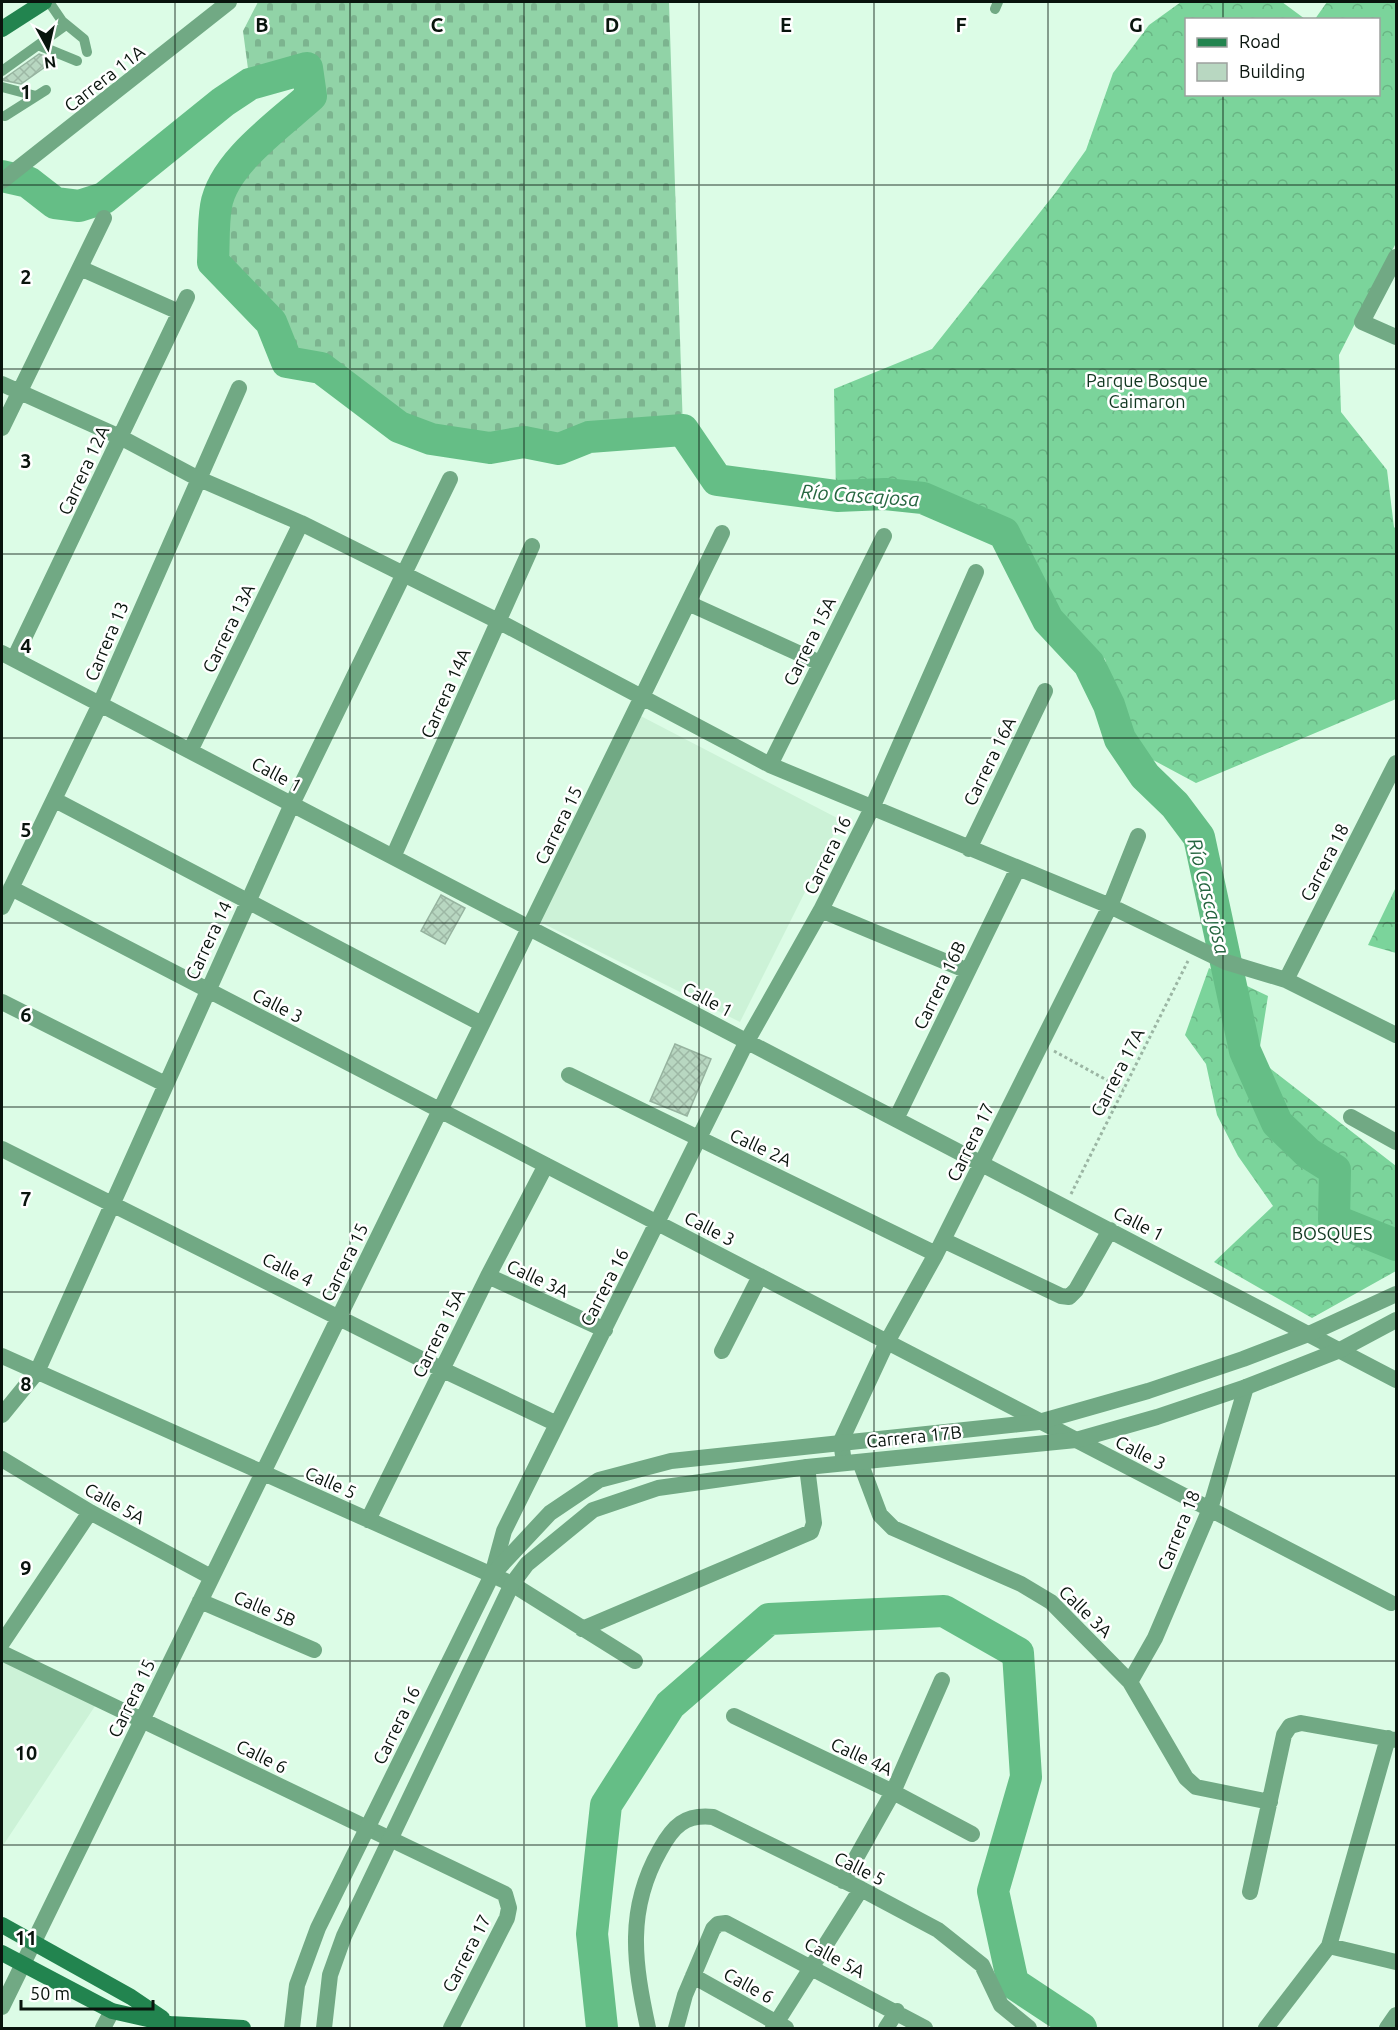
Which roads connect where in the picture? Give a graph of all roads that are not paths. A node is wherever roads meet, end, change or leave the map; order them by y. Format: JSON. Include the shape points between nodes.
{"nodes":[{"id":1,"x":44,"y":2,"type":"edge"},
{"id":2,"x":49,"y":2,"type":"edge"},
{"id":3,"x":229,"y":2,"type":"edge"},
{"id":4,"x":66,"y":24,"type":"junction"},
{"id":5,"x":2,"y":29,"type":"edge"},
{"id":6,"x":38,"y":45,"type":"junction"},
{"id":7,"x":87,"y":52,"type":"dead end"},
{"id":8,"x":77,"y":61,"type":"dead end"},
{"id":9,"x":2,"y":71,"type":"edge"},
{"id":10,"x":2,"y":87,"type":"edge"},
{"id":11,"x":46,"y":90,"type":"dead end"},
{"id":12,"x":36,"y":96,"type":"junction"},
{"id":13,"x":5,"y":116,"type":"dead end"},
{"id":14,"x":2,"y":182,"type":"edge"},
{"id":15,"x":104,"y":218,"type":"dead end"},
{"id":16,"x":1396,"y":257,"type":"edge"},
{"id":17,"x":80,"y":268,"type":"junction"},
{"id":18,"x":1396,"y":337,"type":"edge"},
{"id":19,"x":2,"y":384,"type":"edge"},
{"id":20,"x":239,"y":388,"type":"dead end"},
{"id":21,"x":19,"y":393,"type":"junction"},
{"id":22,"x":2,"y":428,"type":"edge"},
{"id":23,"x":120,"y":437,"type":"junction"},
{"id":24,"x":197,"y":478,"type":"junction"},
{"id":25,"x":450,"y":479,"type":"dead end"},
{"id":26,"x":301,"y":523,"type":"junction"},
{"id":27,"x":722,"y":533,"type":"dead end"},
{"id":28,"x":884,"y":536,"type":"dead end"},
{"id":29,"x":532,"y":546,"type":"dead end"},
{"id":30,"x":976,"y":572,"type":"dead end"},
{"id":31,"x":403,"y":575,"type":"junction"},
{"id":32,"x":688,"y":603,"type":"junction"},
{"id":33,"x":498,"y":621,"type":"junction"},
{"id":34,"x":8,"y":656,"type":"edge"},
{"id":35,"x":820,"y":663,"type":"junction"},
{"id":36,"x":1045,"y":691,"type":"dead end"},
{"id":37,"x":642,"y":697,"type":"junction"},
{"id":38,"x":100,"y":704,"type":"junction"},
{"id":39,"x":190,"y":751,"type":"junction"},
{"id":40,"x":1396,"y":763,"type":"edge"},
{"id":41,"x":770,"y":765,"type":"junction"},
{"id":42,"x":55,"y":800,"type":"junction"},
{"id":43,"x":292,"y":804,"type":"junction"},
{"id":44,"x":872,"y":808,"type":"junction"},
{"id":45,"x":1138,"y":836,"type":"dead end"},
{"id":46,"x":969,"y":849,"type":"junction"},
{"id":47,"x":393,"y":856,"type":"junction"},
{"id":48,"x":1018,"y":868,"type":"junction"},
{"id":49,"x":8,"y":880,"type":"edge"},
{"id":50,"x":248,"y":900,"type":"junction"},
{"id":51,"x":1110,"y":906,"type":"junction"},
{"id":52,"x":2,"y":907,"type":"edge"},
{"id":53,"x":821,"y":910,"type":"junction"},
{"id":54,"x":529,"y":928,"type":"junction"},
{"id":55,"x":968,"y":971,"type":"junction"},
{"id":56,"x":1286,"y":980,"type":"junction"},
{"id":57,"x":207,"y":990,"type":"junction"},
{"id":58,"x":2,"y":1002,"type":"edge"},
{"id":59,"x":482,"y":1024,"type":"junction"},
{"id":60,"x":1396,"y":1035,"type":"edge"},
{"id":61,"x":747,"y":1041,"type":"junction"},
{"id":62,"x":569,"y":1075,"type":"dead end"},
{"id":63,"x":165,"y":1084,"type":"junction"},
{"id":64,"x":440,"y":1110,"type":"junction"},
{"id":65,"x":1351,"y":1117,"type":"dead end"},
{"id":66,"x":896,"y":1119,"type":"junction"},
{"id":67,"x":698,"y":1139,"type":"junction"},
{"id":68,"x":1396,"y":1142,"type":"edge"},
{"id":69,"x":2,"y":1149,"type":"edge"},
{"id":70,"x":981,"y":1163,"type":"junction"},
{"id":71,"x":546,"y":1165,"type":"junction"},
{"id":72,"x":111,"y":1204,"type":"junction"},
{"id":73,"x":658,"y":1223,"type":"junction"},
{"id":74,"x":1110,"y":1230,"type":"junction"},
{"id":75,"x":939,"y":1247,"type":"junction"},
{"id":76,"x":488,"y":1276,"type":"junction"},
{"id":77,"x":760,"y":1276,"type":"junction"},
{"id":78,"x":1396,"y":1294,"type":"edge"},
{"id":79,"x":339,"y":1317,"type":"junction"},
{"id":80,"x":1391,"y":1323,"type":"edge"},
{"id":81,"x":604,"y":1330,"type":"junction"},
{"id":82,"x":1311,"y":1333,"type":"junction"},
{"id":83,"x":887,"y":1342,"type":"junction"},
{"id":84,"x":1340,"y":1350,"type":"junction"},
{"id":85,"x":722,"y":1351,"type":"dead end"},
{"id":86,"x":2,"y":1356,"type":"edge"},
{"id":87,"x":441,"y":1369,"type":"junction"},
{"id":88,"x":37,"y":1371,"type":"junction"},
{"id":89,"x":1396,"y":1380,"type":"edge"},
{"id":90,"x":1246,"y":1387,"type":"junction"},
{"id":91,"x":2,"y":1415,"type":"edge"},
{"id":92,"x":1039,"y":1422,"type":"junction"},
{"id":93,"x":557,"y":1424,"type":"junction"},
{"id":94,"x":1076,"y":1440,"type":"junction"},
{"id":95,"x":841,"y":1441,"type":"junction"},
{"id":96,"x":2,"y":1460,"type":"edge"},
{"id":97,"x":852,"y":1462,"type":"junction"},
{"id":98,"x":807,"y":1467,"type":"junction"},
{"id":99,"x":262,"y":1473,"type":"junction"},
{"id":100,"x":1210,"y":1509,"type":"junction"},
{"id":101,"x":90,"y":1512,"type":"junction"},
{"id":102,"x":368,"y":1520,"type":"junction"},
{"id":103,"x":492,"y":1575,"type":"junction"},
{"id":104,"x":212,"y":1577,"type":"junction"},
{"id":105,"x":512,"y":1584,"type":"junction"},
{"id":106,"x":200,"y":1601,"type":"junction"},
{"id":107,"x":1391,"y":1603,"type":"dead end"},
{"id":108,"x":582,"y":1629,"type":"junction"},
{"id":109,"x":2,"y":1643,"type":"edge"},
{"id":110,"x":314,"y":1650,"type":"dead end"},
{"id":111,"x":2,"y":1653,"type":"edge"},
{"id":112,"x":635,"y":1661,"type":"dead end"},
{"id":113,"x":942,"y":1680,"type":"dead end"},
{"id":114,"x":1130,"y":1682,"type":"junction"},
{"id":115,"x":734,"y":1716,"type":"dead end"},
{"id":116,"x":142,"y":1720,"type":"junction"},
{"id":117,"x":1392,"y":1739,"type":"edge"},
{"id":118,"x":893,"y":1792,"type":"junction"},
{"id":119,"x":1270,"y":1802,"type":"junction"},
{"id":120,"x":366,"y":1828,"type":"junction"},
{"id":121,"x":972,"y":1834,"type":"dead end"},
{"id":122,"x":389,"y":1839,"type":"junction"},
{"id":123,"x":843,"y":1881,"type":"junction"},
{"id":124,"x":861,"y":1889,"type":"junction"},
{"id":125,"x":1251,"y":1892,"type":"dead end"},
{"id":126,"x":505,"y":1894,"type":"joint"},
{"id":127,"x":2,"y":1925,"type":"edge"},
{"id":128,"x":33,"y":1942,"type":"junction"},
{"id":129,"x":1329,"y":1946,"type":"junction"},
{"id":130,"x":2,"y":1953,"type":"edge"},
{"id":131,"x":1396,"y":1962,"type":"edge"},
{"id":132,"x":22,"y":1964,"type":"junction"},
{"id":133,"x":812,"y":1967,"type":"junction"},
{"id":134,"x":693,"y":1976,"type":"junction"},
{"id":135,"x":2,"y":2007,"type":"edge"},
{"id":136,"x":112,"y":2011,"type":"junction"},
{"id":137,"x":897,"y":2011,"type":"junction"},
{"id":138,"x":1396,"y":2015,"type":"edge"},
{"id":139,"x":172,"y":2026,"type":"edge"},
{"id":140,"x":779,"y":2027,"type":"edge"},
{"id":141,"x":103,"y":2028,"type":"edge"},
{"id":142,"x":243,"y":2028,"type":"edge"},
{"id":143,"x":292,"y":2028,"type":"edge"},
{"id":144,"x":324,"y":2028,"type":"edge"},
{"id":145,"x":451,"y":2028,"type":"edge"},
{"id":146,"x":648,"y":2028,"type":"edge"},
{"id":147,"x":676,"y":2028,"type":"edge"},
{"id":148,"x":886,"y":2028,"type":"edge"},
{"id":149,"x":925,"y":2028,"type":"edge"},
{"id":150,"x":1029,"y":2028,"type":"edge"},
{"id":151,"x":1266,"y":2028,"type":"edge"},
{"id":152,"x":1387,"y":2028,"type":"edge"}],
"edges":[{"from":1,"to":5,"type":"main road"},
{"from":2,"to":4,"type":"lane"},
{"from":3,"to":14,"type":"street","name":"Carrera 11A"},
{"from":4,"to":6,"type":"lane"},
{"from":4,"to":7,"type":"lane","via":[[84,39]]},
{"from":6,"to":8,"type":"lane"},
{"from":6,"to":9,"type":"lane"},
{"from":10,"to":12,"type":"lane"},
{"from":11,"to":12,"type":"lane"},
{"from":12,"to":13,"type":"lane"},
{"from":15,"to":17,"type":"street"},
{"from":16,"to":18,"type":"street","via":[[1362,322]]},
{"from":17,"to":21,"type":"street"},
{"from":17,"to":23,"type":"street","name":"Carrera 12A","via":[[183,305]]},
{"from":19,"to":21,"type":"street"},
{"from":20,"to":24,"type":"street","name":"Carrera 13"},
{"from":21,"to":22,"type":"street"},
{"from":21,"to":23,"type":"street"},
{"from":23,"to":24,"type":"street"},
{"from":23,"to":34,"type":"street","name":"Carrera 12A"},
{"from":24,"to":26,"type":"street"},
{"from":24,"to":38,"type":"street","name":"Carrera 13"},
{"from":25,"to":31,"type":"street","name":"Carrera 14"},
{"from":26,"to":31,"type":"street"},
{"from":26,"to":39,"type":"street","name":"Carrera 13A"},
{"from":27,"to":32,"type":"street","name":"Carrera 15"},
{"from":28,"to":35,"type":"street","name":"Carrera 15A"},
{"from":29,"to":33,"type":"street","name":"Carrera 14A"},
{"from":30,"to":44,"type":"street","name":"Carrera 16"},
{"from":31,"to":33,"type":"street"},
{"from":31,"to":43,"type":"street","name":"Carrera 14"},
{"from":32,"to":35,"type":"street"},
{"from":32,"to":37,"type":"street","name":"Carrera 15"},
{"from":33,"to":37,"type":"street"},
{"from":33,"to":47,"type":"street","name":"Carrera 14A"},
{"from":34,"to":38,"type":"street","name":"Calle 1"},
{"from":35,"to":41,"type":"street","name":"Carrera 15A"},
{"from":36,"to":46,"type":"street","name":"Carrera 16A"},
{"from":37,"to":41,"type":"street"},
{"from":37,"to":54,"type":"street","name":"Carrera 15"},
{"from":38,"to":39,"type":"street","name":"Calle 1"},
{"from":38,"to":42,"type":"street","name":"Carrera 13"},
{"from":39,"to":43,"type":"street","name":"Calle 1"},
{"from":40,"to":56,"type":"street","name":"Carrera 18"},
{"from":41,"to":44,"type":"street"},
{"from":42,"to":49,"type":"street","name":"Carrera 13"},
{"from":42,"to":50,"type":"street"},
{"from":43,"to":47,"type":"street","name":"Calle 1"},
{"from":43,"to":50,"type":"street","name":"Carrera 14"},
{"from":44,"to":46,"type":"street"},
{"from":44,"to":53,"type":"street","name":"Carrera 16"},
{"from":45,"to":51,"type":"street","name":"Carrera 17"},
{"from":46,"to":48,"type":"street"},
{"from":47,"to":54,"type":"street","name":"Calle 1"},
{"from":48,"to":51,"type":"street"},
{"from":48,"to":55,"type":"street","name":"Carrera 16B"},
{"from":49,"to":52,"type":"street","name":"Carrera 13"},
{"from":49,"to":57,"type":"street","name":"Calle 3"},
{"from":50,"to":57,"type":"street","name":"Carrera 14"},
{"from":50,"to":59,"type":"street"},
{"from":51,"to":56,"type":"street","via":[[1194,949]]},
{"from":51,"to":70,"type":"street","name":"Carrera 17"},
{"from":53,"to":55,"type":"street"},
{"from":53,"to":61,"type":"street","name":"Carrera 16"},
{"from":54,"to":59,"type":"street","name":"Carrera 15"},
{"from":54,"to":61,"type":"street","name":"Calle 1"},
{"from":55,"to":66,"type":"street","name":"Carrera 16B"},
{"from":56,"to":60,"type":"street"},
{"from":57,"to":63,"type":"street","name":"Carrera 14"},
{"from":57,"to":64,"type":"street","name":"Calle 3"},
{"from":58,"to":63,"type":"street"},
{"from":59,"to":64,"type":"street","name":"Carrera 15"},
{"from":61,"to":66,"type":"street","name":"Calle 1"},
{"from":61,"to":67,"type":"street","name":"Carrera 16"},
{"from":62,"to":67,"type":"street","name":"Calle 2A"},
{"from":63,"to":72,"type":"street","name":"Carrera 14"},
{"from":64,"to":71,"type":"street","name":"Calle 3"},
{"from":64,"to":79,"type":"street","name":"Carrera 15"},
{"from":65,"to":68,"type":"street"},
{"from":66,"to":70,"type":"street","name":"Calle 1"},
{"from":67,"to":73,"type":"street","name":"Carrera 16"},
{"from":67,"to":75,"type":"street","name":"Calle 2A"},
{"from":69,"to":72,"type":"street","name":"Calle 4"},
{"from":70,"to":74,"type":"street","name":"Calle 1"},
{"from":70,"to":75,"type":"street","name":"Carrera 17"},
{"from":71,"to":73,"type":"street","name":"Calle 3"},
{"from":71,"to":76,"type":"street","name":"Carrera 15A"},
{"from":72,"to":79,"type":"street","name":"Calle 4"},
{"from":72,"to":88,"type":"street","name":"Carrera 14"},
{"from":73,"to":77,"type":"street","name":"Calle 3"},
{"from":73,"to":81,"type":"street","name":"Carrera 16"},
{"from":74,"to":75,"type":"street","name":"Calle 2A","via":[[1069,1297]]},
{"from":74,"to":82,"type":"street","name":"Calle 1"},
{"from":75,"to":83,"type":"street","name":"Carrera 17"},
{"from":76,"to":81,"type":"street","name":"Calle 3A"},
{"from":76,"to":87,"type":"street","name":"Carrera 15A"},
{"from":77,"to":83,"type":"street","name":"Calle 3"},
{"from":77,"to":85,"type":"street"},
{"from":78,"to":82,"type":"street","name":"Carrera 17B"},
{"from":79,"to":87,"type":"street","name":"Calle 4"},
{"from":79,"to":99,"type":"street","name":"Carrera 15"},
{"from":80,"to":84,"type":"street","name":"Carrera 17B"},
{"from":81,"to":93,"type":"street","name":"Carrera 16"},
{"from":82,"to":84,"type":"street","name":"Calle 1"},
{"from":82,"to":92,"type":"street","name":"Carrera 17B","via":[[1159,1388]]},
{"from":83,"to":92,"type":"street","name":"Calle 3"},
{"from":83,"to":95,"type":"street","name":"Carrera 17"},
{"from":84,"to":89,"type":"street","name":"Calle 1"},
{"from":84,"to":90,"type":"street","name":"Carrera 17B"},
{"from":86,"to":88,"type":"street","name":"Calle 5"},
{"from":87,"to":93,"type":"street","name":"Calle 4"},
{"from":87,"to":102,"type":"street","name":"Carrera 15A"},
{"from":88,"to":91,"type":"street","name":"Carrera 14"},
{"from":88,"to":99,"type":"street","name":"Calle 5"},
{"from":90,"to":94,"type":"street","name":"Carrera 17B"},
{"from":90,"to":100,"type":"street","name":"Carrera 18"},
{"from":92,"to":94,"type":"street","name":"Calle 3"},
{"from":92,"to":95,"type":"street","name":"Carrera 17B"},
{"from":93,"to":103,"type":"street","name":"Carrera 16","via":[[504,1531]]},
{"from":94,"to":97,"type":"street","name":"Carrera 17B"},
{"from":94,"to":100,"type":"street","name":"Calle 3"},
{"from":95,"to":97,"type":"street"},
{"from":95,"to":103,"type":"street","name":"Carrera 17B","via":[[671,1461],[599,1480],[550,1513]]},
{"from":96,"to":101,"type":"street","name":"Calle 5A"},
{"from":97,"to":98,"type":"street","name":"Carrera 17B"},
{"from":97,"to":114,"type":"street","name":"Calle 3A","via":[[880,1515],[893,1528],[1036,1592],[1051,1602]]},
{"from":98,"to":105,"type":"street","name":"Carrera 17B","via":[[658,1488],[594,1510],[527,1564]]},
{"from":98,"to":108,"type":"street","via":[[814,1523],[811,1532]]},
{"from":99,"to":102,"type":"street","name":"Calle 5"},
{"from":99,"to":104,"type":"street","name":"Carrera 15"},
{"from":100,"to":107,"type":"street","name":"Calle 3"},
{"from":100,"to":114,"type":"street","name":"Carrera 18","via":[[1155,1638]]},
{"from":101,"to":104,"type":"street","name":"Calle 5A"},
{"from":101,"to":109,"type":"street"},
{"from":102,"to":103,"type":"street","name":"Calle 5"},
{"from":103,"to":105,"type":"street","name":"Calle 5"},
{"from":103,"to":120,"type":"street","name":"Carrera 16"},
{"from":104,"to":106,"type":"street","name":"Carrera 15"},
{"from":105,"to":108,"type":"street","name":"Calle 5"},
{"from":105,"to":122,"type":"street"},
{"from":106,"to":110,"type":"street","name":"Calle 5B"},
{"from":106,"to":116,"type":"street","name":"Carrera 15"},
{"from":108,"to":112,"type":"street","name":"Calle 5"},
{"from":111,"to":116,"type":"street","name":"Calle 6"},
{"from":113,"to":118,"type":"street"},
{"from":114,"to":119,"type":"street","name":"Calle 3A","via":[[1186,1778],[1196,1787]]},
{"from":115,"to":118,"type":"street","name":"Calle 4A"},
{"from":116,"to":120,"type":"street","name":"Calle 6"},
{"from":116,"to":128,"type":"street","name":"Carrera 15"},
{"from":117,"to":119,"type":"street","via":[[1301,1723],[1290,1726],[1284,1735]]},
{"from":117,"to":129,"type":"street"},
{"from":118,"to":121,"type":"street","name":"Calle 4A"},
{"from":118,"to":123,"type":"street"},
{"from":119,"to":125,"type":"street"},
{"from":120,"to":122,"type":"street","name":"Calle 6"},
{"from":120,"to":143,"type":"street","name":"Carrera 16","via":[[318,1928],[297,1984]]},
{"from":122,"to":126,"type":"street","name":"Calle 6"},
{"from":122,"to":144,"type":"street","via":[[334,1965]]},
{"from":123,"to":124,"type":"street","name":"Calle 5"},
{"from":123,"to":146,"type":"street","name":"Calle 5","via":[[713,1817],[699,1815],[682,1820],[668,1835],[643,1883],[636,1908],[641,1997]]},
{"from":124,"to":133,"type":"street"},
{"from":124,"to":150,"type":"street","name":"Calle 5","via":[[938,1930],[982,1965],[1002,2005]]},
{"from":126,"to":145,"type":"street","name":"Carrera 17","via":[[507,1918]]},
{"from":127,"to":128,"type":"main road"},
{"from":128,"to":132,"type":"street","name":"Carrera 15"},
{"from":128,"to":139,"type":"main road","via":[[131,1997]]},
{"from":129,"to":131,"type":"street"},
{"from":129,"to":151,"type":"street"},
{"from":130,"to":132,"type":"main road"},
{"from":132,"to":135,"type":"street","name":"Carrera 15"},
{"from":132,"to":136,"type":"main road"},
{"from":133,"to":134,"type":"street","name":"Calle 5A","via":[[726,1923],[713,1929]]},
{"from":133,"to":137,"type":"street","name":"Calle 5A"},
{"from":133,"to":140,"type":"street"},
{"from":134,"to":140,"type":"street","name":"Calle 6"},
{"from":134,"to":147,"type":"street"},
{"from":136,"to":139,"type":"main road"},
{"from":136,"to":141,"type":"street"},
{"from":137,"to":148,"type":"street"},
{"from":137,"to":149,"type":"street","name":"Calle 5A"},
{"from":138,"to":152,"type":"street"},
{"from":139,"to":142,"type":"main road"}]}
